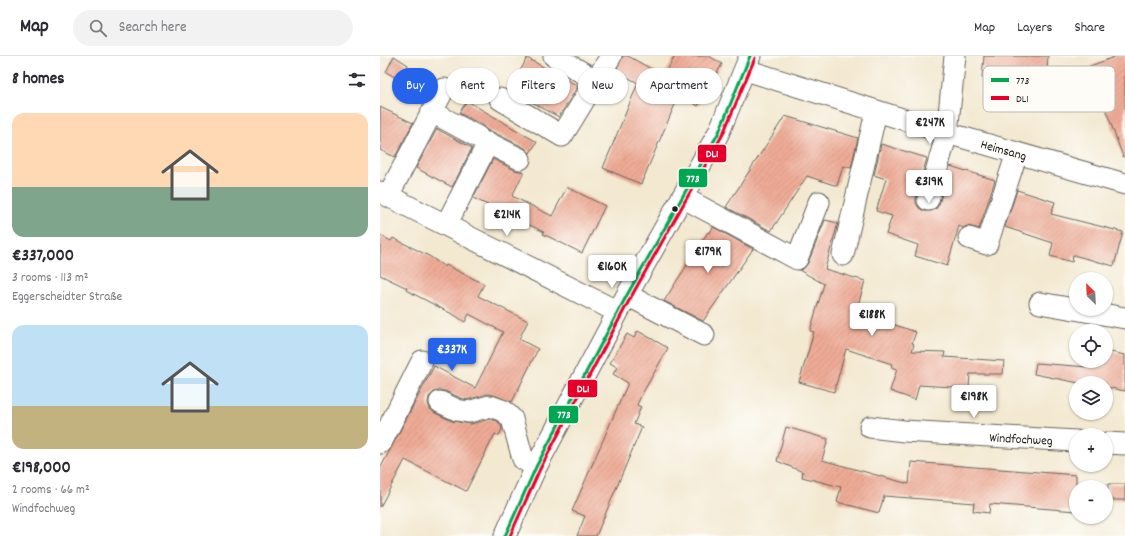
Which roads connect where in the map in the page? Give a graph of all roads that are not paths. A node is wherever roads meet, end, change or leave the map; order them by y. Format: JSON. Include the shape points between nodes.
{"nodes":[{"id":1,"x":554,"y":56,"type":"edge"},
{"id":2,"x":611,"y":56,"type":"edge"},
{"id":3,"x":955,"y":56,"type":"edge"},
{"id":4,"x":748,"y":63,"type":"edge"},
{"id":5,"x":604,"y":68,"type":"edge"},
{"id":6,"x":578,"y":70,"type":"edge"},
{"id":7,"x":444,"y":89,"type":"dead end"},
{"id":8,"x":500,"y":99,"type":"dead end"},
{"id":9,"x":582,"y":104,"type":"edge"},
{"id":10,"x":432,"y":112,"type":"junction"},
{"id":11,"x":876,"y":112,"type":"junction"},
{"id":12,"x":947,"y":133,"type":"junction"},
{"id":13,"x":478,"y":137,"type":"dead end"},
{"id":14,"x":1017,"y":153,"type":"junction"},
{"id":15,"x":520,"y":159,"type":"dead end"},
{"id":16,"x":1125,"y":184,"type":"edge"},
{"id":17,"x":384,"y":194,"type":"edge"},
{"id":18,"x":682,"y":197,"type":"junction"},
{"id":19,"x":928,"y":200,"type":"dead end"},
{"id":20,"x":819,"y":202,"type":"dead end"},
{"id":21,"x":446,"y":225,"type":"junction"},
{"id":22,"x":969,"y":238,"type":"dead end"},
{"id":23,"x":843,"y":255,"type":"dead end"},
{"id":24,"x":623,"y":303,"type":"junction"},
{"id":25,"x":1040,"y":303,"type":"dead end"},
{"id":26,"x":1125,"y":318,"type":"edge"},
{"id":27,"x":704,"y":335,"type":"dead end"},
{"id":28,"x":422,"y":361,"type":"dead end"},
{"id":29,"x":440,"y":402,"type":"dead end"},
{"id":30,"x":870,"y":426,"type":"dead end"},
{"id":31,"x":1069,"y":441,"type":"edge"},
{"id":32,"x":380,"y":443,"type":"edge"},
{"id":33,"x":1113,"y":443,"type":"edge"},
{"id":34,"x":1125,"y":444,"type":"edge"},
{"id":35,"x":536,"y":468,"type":"junction"},
{"id":36,"x":505,"y":536,"type":"edge"}],
"edges":[{"from":1,"to":6,"type":"street"},
{"from":2,"to":5,"type":"street"},
{"from":3,"to":12,"type":"street"},
{"from":4,"to":11,"type":"street","name":"Heimsang"},
{"from":4,"to":18,"type":"street","via":[[719,132]]},
{"from":7,"to":10,"type":"street"},
{"from":8,"to":9,"type":"street","via":[[562,136]]},
{"from":10,"to":13,"type":"street"},
{"from":10,"to":17,"type":"street"},
{"from":11,"to":12,"type":"street","name":"Heimsang"},
{"from":11,"to":23,"type":"street"},
{"from":12,"to":14,"type":"street","name":"Heimsang"},
{"from":12,"to":19,"type":"street"},
{"from":14,"to":16,"type":"street","name":"Heimsang"},
{"from":14,"to":22,"type":"street","via":[[987,244]]},
{"from":15,"to":21,"type":"street","via":[[488,143]]},
{"from":17,"to":21,"type":"street"},
{"from":18,"to":20,"type":"street","via":[[798,259]]},
{"from":18,"to":24,"type":"street"},
{"from":21,"to":24,"type":"street"},
{"from":24,"to":27,"type":"street"},
{"from":24,"to":35,"type":"street"},
{"from":25,"to":26,"type":"street"},
{"from":28,"to":32,"type":"street"},
{"from":29,"to":35,"type":"street","via":[[468,412],[490,406],[504,411],[512,419],[523,459]]},
{"from":30,"to":31,"type":"street","name":"Windfochweg","via":[[904,431]]},
{"from":33,"to":34,"type":"street"},
{"from":35,"to":36,"type":"street"}]}
